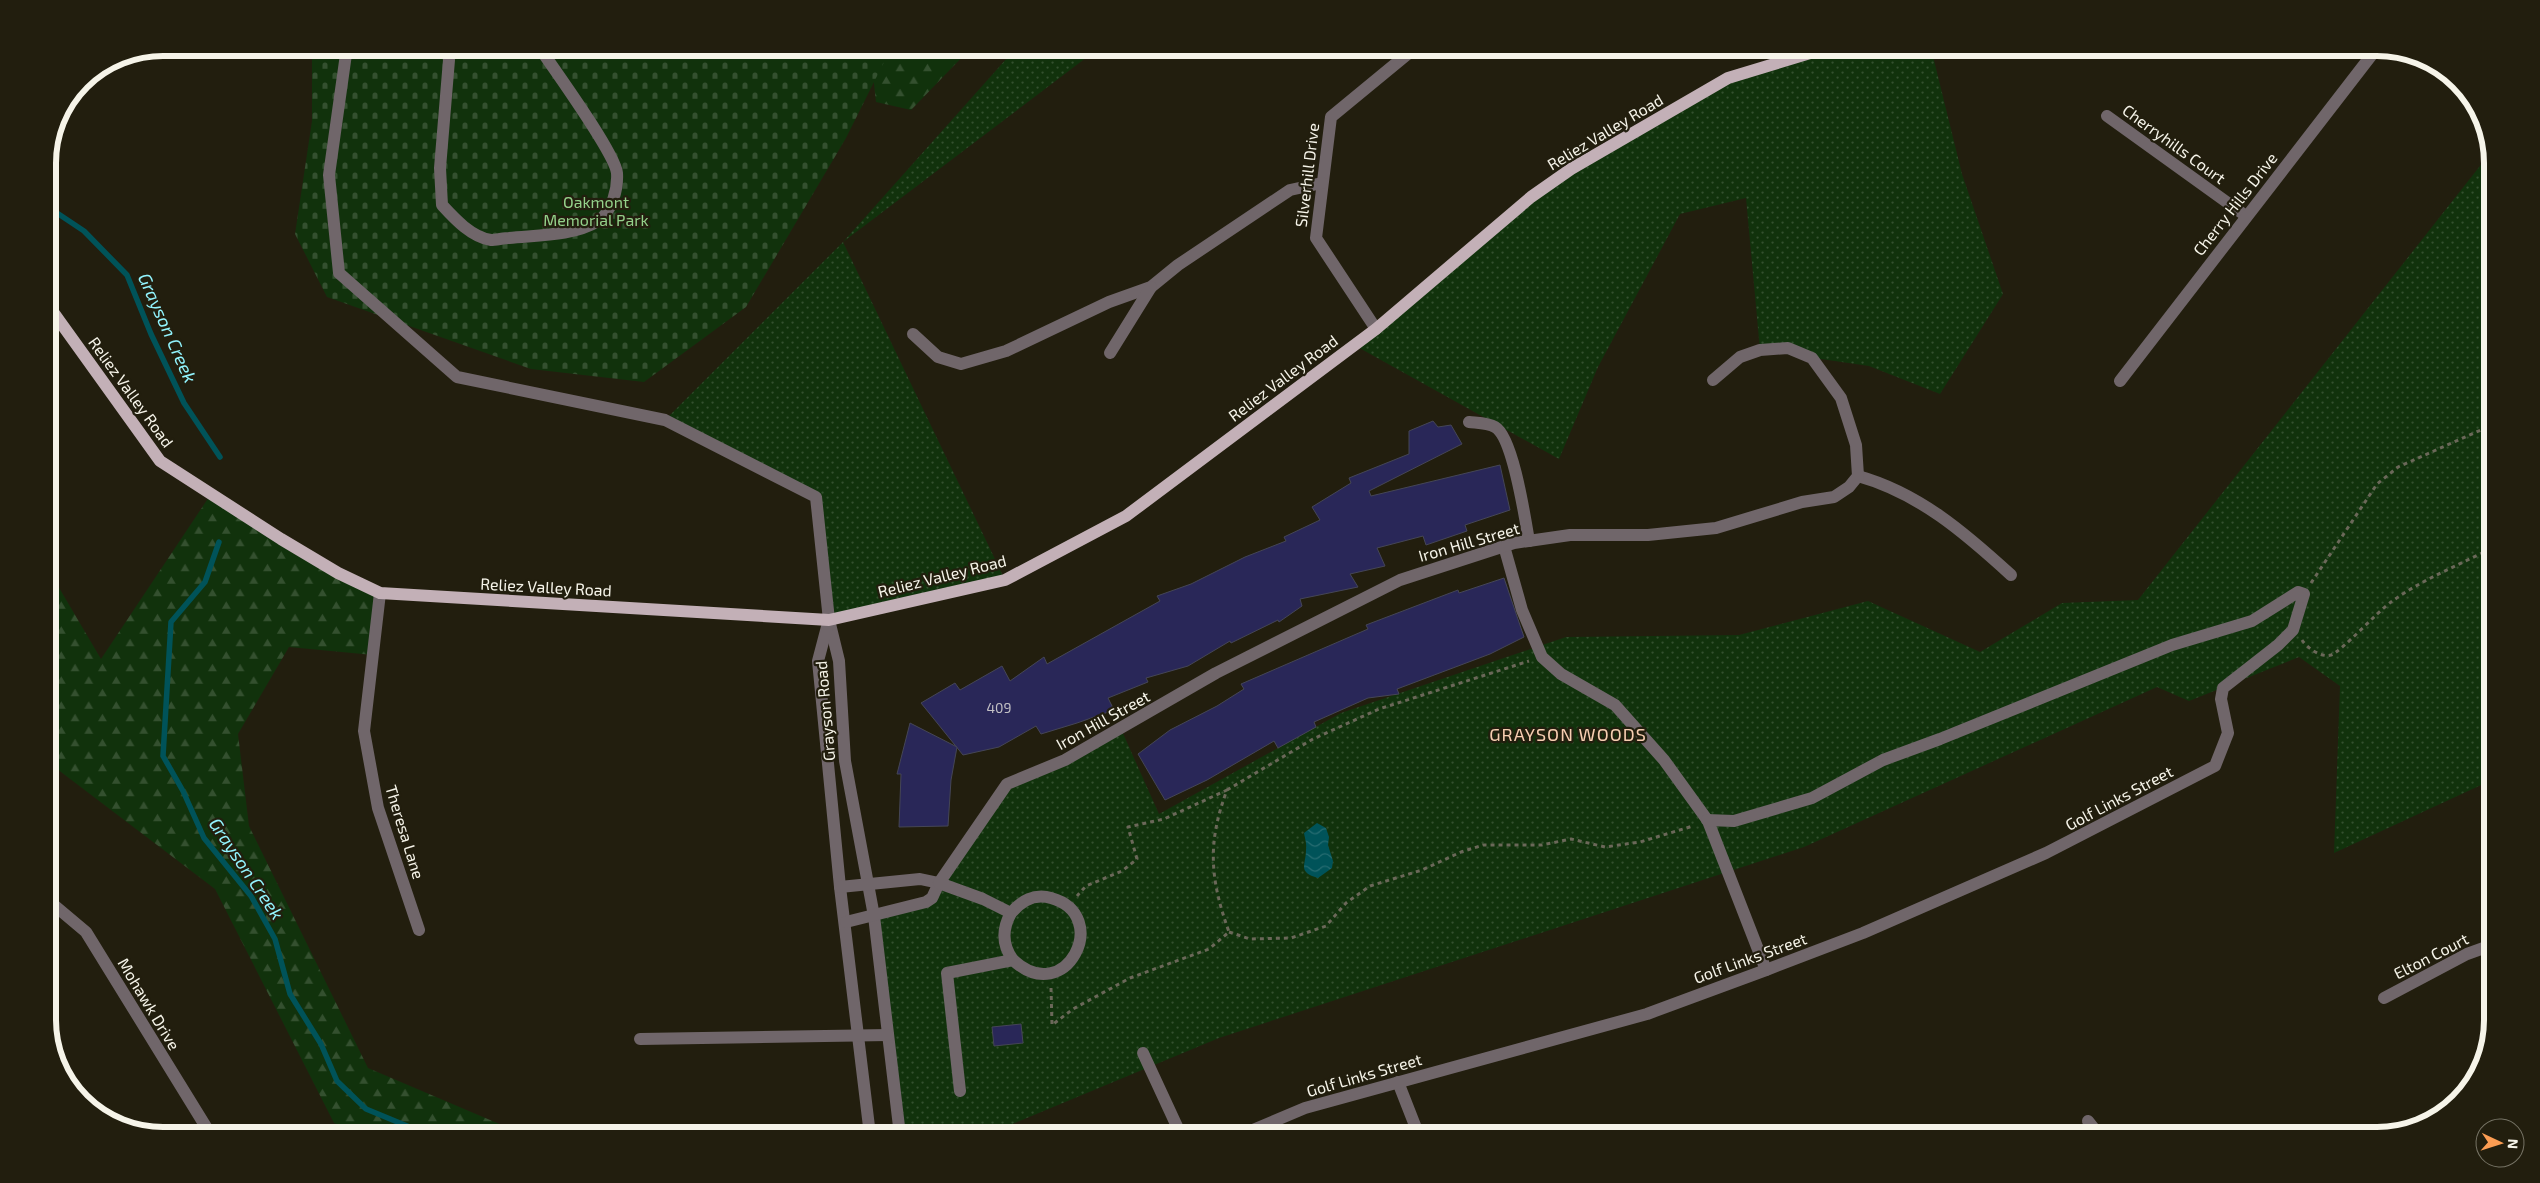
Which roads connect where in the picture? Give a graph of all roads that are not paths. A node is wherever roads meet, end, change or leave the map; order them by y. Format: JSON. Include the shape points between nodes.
{"nodes":[{"id":1,"x":346,"y":56,"type":"edge"},
{"id":2,"x":448,"y":56,"type":"edge"},
{"id":3,"x":545,"y":56,"type":"edge"},
{"id":4,"x":1406,"y":56,"type":"edge"},
{"id":5,"x":1803,"y":56,"type":"edge"},
{"id":6,"x":2371,"y":56,"type":"edge"},
{"id":7,"x":2107,"y":116,"type":"dead end"},
{"id":8,"x":1322,"y":183,"type":"junction"},
{"id":9,"x":2246,"y":216,"type":"junction"},
{"id":10,"x":1151,"y":287,"type":"junction"},
{"id":11,"x":56,"y":316,"type":"edge"},
{"id":12,"x":1376,"y":328,"type":"junction"},
{"id":13,"x":913,"y":334,"type":"dead end"},
{"id":14,"x":1110,"y":353,"type":"dead end"},
{"id":15,"x":1713,"y":380,"type":"dead end"},
{"id":16,"x":2120,"y":380,"type":"dead end"},
{"id":17,"x":1469,"y":422,"type":"dead end"},
{"id":18,"x":1858,"y":476,"type":"junction"},
{"id":19,"x":1530,"y":541,"type":"junction"},
{"id":20,"x":1504,"y":546,"type":"junction"},
{"id":21,"x":2011,"y":575,"type":"dead end"},
{"id":22,"x":380,"y":593,"type":"junction"},
{"id":23,"x":829,"y":620,"type":"junction"},
{"id":24,"x":1708,"y":820,"type":"junction"},
{"id":25,"x":939,"y":883,"type":"junction"},
{"id":26,"x":868,"y":884,"type":"junction"},
{"id":27,"x":840,"y":887,"type":"junction"},
{"id":28,"x":56,"y":907,"type":"edge"},
{"id":29,"x":1011,"y":913,"type":"junction"},
{"id":30,"x":874,"y":916,"type":"junction"},
{"id":31,"x":846,"y":922,"type":"junction"},
{"id":32,"x":419,"y":930,"type":"dead end"},
{"id":33,"x":2484,"y":948,"type":"edge"},
{"id":34,"x":1013,"y":960,"type":"junction"},
{"id":35,"x":1766,"y":970,"type":"junction"},
{"id":36,"x":2384,"y":998,"type":"dead end"},
{"id":37,"x":888,"y":1035,"type":"junction"},
{"id":38,"x":858,"y":1037,"type":"junction"},
{"id":39,"x":640,"y":1039,"type":"dead end"},
{"id":40,"x":1142,"y":1053,"type":"dead end"},
{"id":41,"x":1398,"y":1082,"type":"junction"},
{"id":42,"x":960,"y":1091,"type":"dead end"},
{"id":43,"x":2088,"y":1121,"type":"dead end"},
{"id":44,"x":205,"y":1127,"type":"edge"},
{"id":45,"x":869,"y":1127,"type":"edge"},
{"id":46,"x":899,"y":1127,"type":"edge"},
{"id":47,"x":1177,"y":1127,"type":"edge"},
{"id":48,"x":1262,"y":1127,"type":"edge"},
{"id":49,"x":1416,"y":1127,"type":"edge"},
{"id":50,"x":2092,"y":1127,"type":"edge"}],
"edges":[{"from":1,"to":23,"type":"street","via":[[329,175],[339,273],[457,377],[666,420],[816,497]]},
{"from":2,"to":3,"type":"street","via":[[440,168],[442,205],[464,226],[490,240],[581,228],[600,220],[609,209],[615,192],[617,172],[608,152]]},
{"from":4,"to":8,"type":"street","name":"Silverhill Drive","via":[[1330,117]]},
{"from":5,"to":12,"type":"main road","name":"Reliez Valley Road","via":[[1728,78],[1572,168],[1531,197]]},
{"from":6,"to":9,"type":"street","name":"Cherry Hills Drive"},
{"from":7,"to":9,"type":"street","name":"Cherryhills Court"},
{"from":8,"to":10,"type":"street","via":[[1290,190],[1178,265]]},
{"from":8,"to":12,"type":"street","name":"Silverhill Drive","via":[[1316,238]]},
{"from":9,"to":16,"type":"street","name":"Cherry Hills Drive"},
{"from":10,"to":13,"type":"street","via":[[1108,302],[1006,351],[962,364],[938,357]]},
{"from":10,"to":14,"type":"street"},
{"from":11,"to":22,"type":"main road","name":"Reliez Valley Road","via":[[160,461],[281,539],[338,573]]},
{"from":12,"to":23,"type":"main road","name":"Reliez Valley Road","via":[[1126,516],[1067,548],[1005,580]]},
{"from":15,"to":18,"type":"street","via":[[1740,357],[1760,350],[1788,348],[1812,358],[1841,398],[1856,444]]},
{"from":17,"to":19,"type":"street","via":[[1496,427],[1504,434]]},
{"from":18,"to":19,"type":"street","name":"Iron Hill Street","via":[[1849,487],[1834,496],[1802,502],[1716,528],[1648,535],[1570,535]]},
{"from":18,"to":21,"type":"street","via":[[1904,492],[1965,532]]},
{"from":19,"to":20,"type":"street","name":"Iron Hill Street"},
{"from":20,"to":24,"type":"street","via":[[1522,610],[1542,657],[1561,674],[1615,705],[1664,760]]},
{"from":20,"to":25,"type":"street","name":"Iron Hill Street","via":[[1400,580],[1216,673],[1065,760],[1007,784]]},
{"from":22,"to":23,"type":"main road","name":"Reliez Valley Road"},
{"from":22,"to":32,"type":"street","name":"Theresa Lane","via":[[364,731],[378,808]]},
{"from":23,"to":26,"type":"street","name":"Grayson Road","via":[[839,661],[845,761]]},
{"from":23,"to":27,"type":"street","name":"Grayson Road","via":[[818,661]]},
{"from":24,"to":35,"type":"street"},
{"from":24,"to":35,"type":"street","name":"Golf Links Street","via":[[1734,822],[1812,798],[1884,760],[2172,645],[2252,621],[2298,592],[2304,594],[2293,630],[2223,688],[2221,699],[2228,733],[2215,766],[2046,853],[1863,933]]},
{"from":25,"to":26,"type":"street","via":[[920,879]]},
{"from":25,"to":29,"type":"street"},
{"from":25,"to":30,"type":"street","name":"Iron Hill Street","via":[[932,898],[926,902]]},
{"from":26,"to":27,"type":"street"},
{"from":26,"to":30,"type":"street","name":"Grayson Road"},
{"from":27,"to":31,"type":"street","name":"Grayson Road"},
{"from":28,"to":44,"type":"street","name":"Mohawk Drive","via":[[86,932]]},
{"from":29,"to":34,"type":"street","via":[[1006,921],[1004,939]]},
{"from":29,"to":34,"type":"street","via":[[1026,900],[1036,897],[1058,900],[1068,906],[1079,922],[1079,946],[1068,964],[1050,973],[1028,971]]},
{"from":30,"to":31,"type":"street","name":"Iron Hill Street"},
{"from":30,"to":37,"type":"street","name":"Grayson Road"},
{"from":31,"to":38,"type":"street","name":"Grayson Road"},
{"from":33,"to":36,"type":"street","name":"Elton Court"},
{"from":34,"to":42,"type":"street","via":[[947,973]]},
{"from":35,"to":41,"type":"street","name":"Golf Links Street","via":[[1647,1014]]},
{"from":37,"to":38,"type":"street"},
{"from":37,"to":46,"type":"street","name":"Grayson Road"},
{"from":38,"to":39,"type":"street"},
{"from":38,"to":45,"type":"street","name":"Grayson Road"},
{"from":40,"to":47,"type":"street"},
{"from":41,"to":48,"type":"street","name":"Golf Links Street","via":[[1305,1108]]},
{"from":41,"to":49,"type":"street"},
{"from":43,"to":50,"type":"street"}]}
